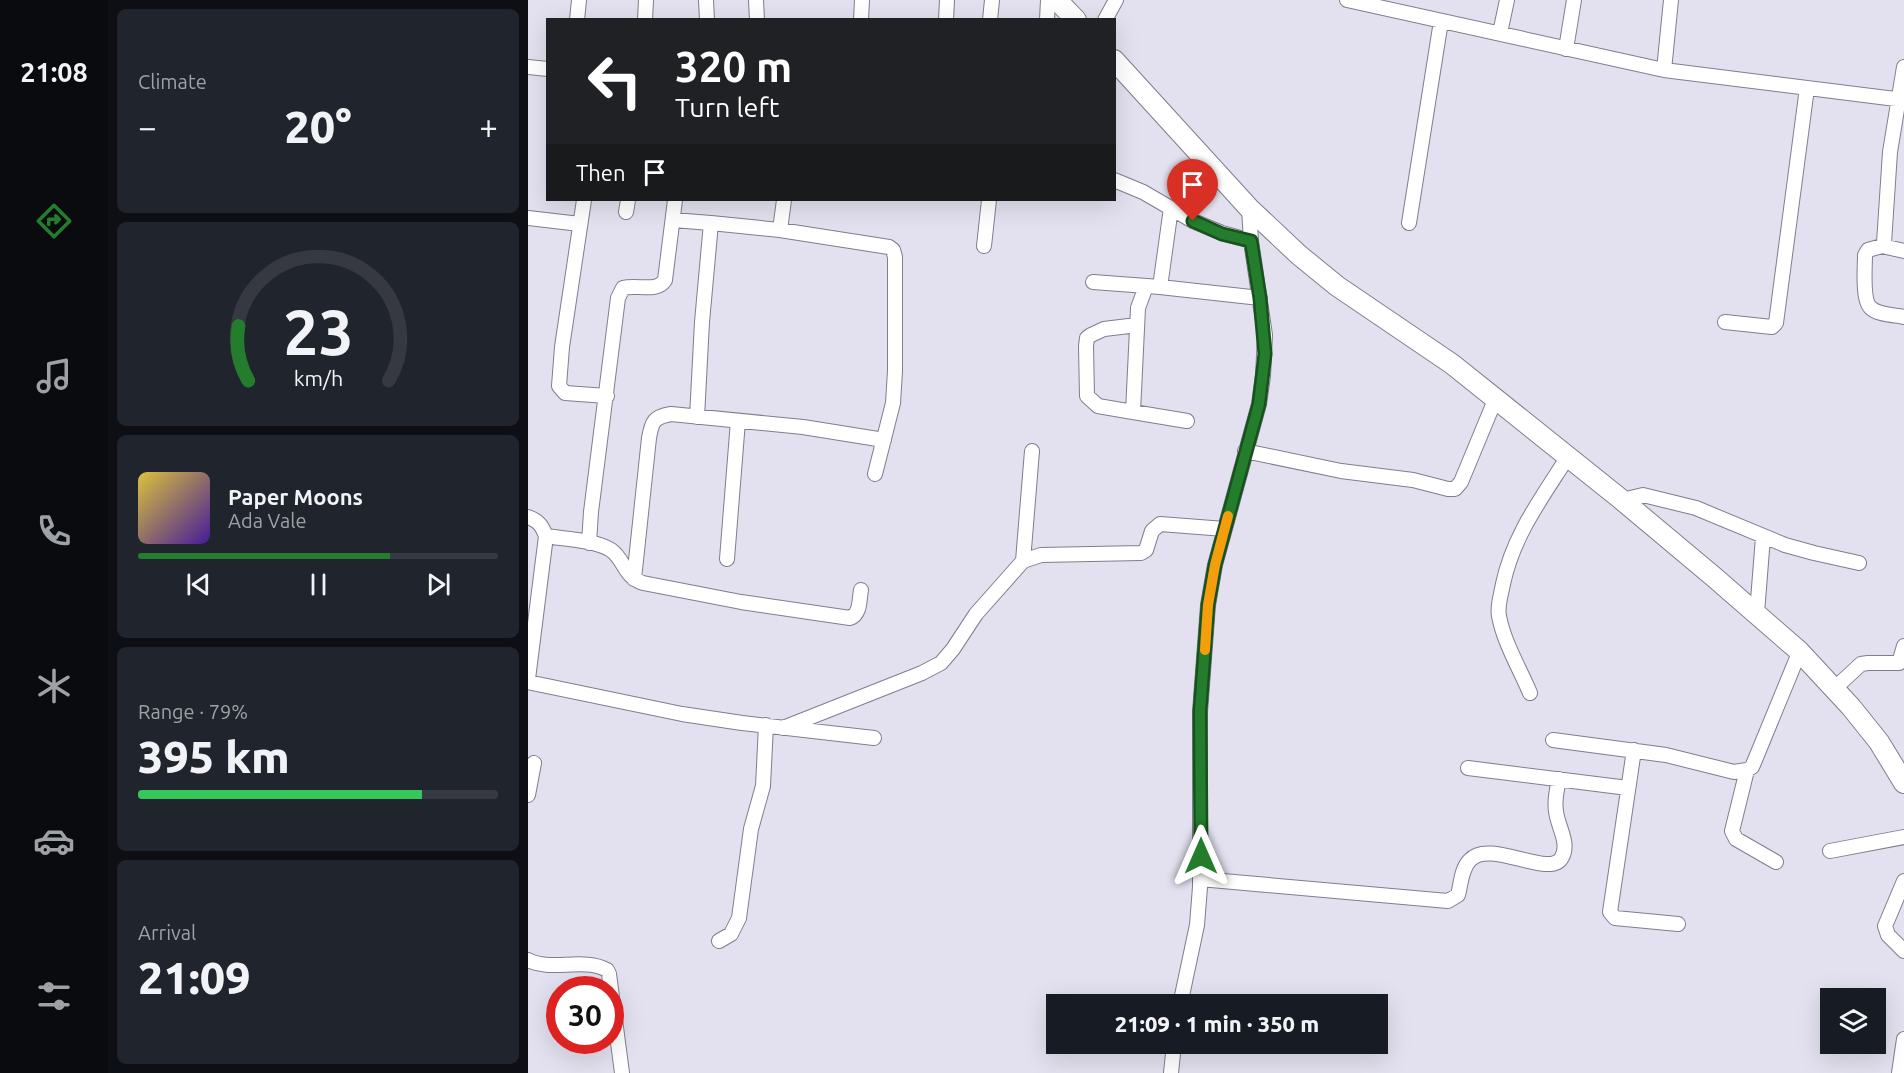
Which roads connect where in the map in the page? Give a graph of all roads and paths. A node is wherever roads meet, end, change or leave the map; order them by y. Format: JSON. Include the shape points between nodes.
{"nodes":[{"id":1,"x":579,"y":0,"type":"edge"},
{"id":2,"x":646,"y":0,"type":"edge"},
{"id":3,"x":706,"y":0,"type":"edge"},
{"id":4,"x":756,"y":0,"type":"edge"},
{"id":5,"x":862,"y":0,"type":"edge"},
{"id":6,"x":947,"y":0,"type":"edge"},
{"id":7,"x":992,"y":0,"type":"edge"},
{"id":8,"x":1048,"y":0,"type":"edge"},
{"id":9,"x":1057,"y":0,"type":"edge"},
{"id":10,"x":1116,"y":0,"type":"edge"},
{"id":11,"x":1347,"y":0,"type":"edge"},
{"id":12,"x":1507,"y":0,"type":"edge"},
{"id":13,"x":1574,"y":0,"type":"edge"},
{"id":14,"x":1671,"y":0,"type":"edge"},
{"id":15,"x":577,"y":18,"type":"edge"},
{"id":16,"x":645,"y":18,"type":"edge"},
{"id":17,"x":707,"y":18,"type":"edge"},
{"id":18,"x":757,"y":18,"type":"edge"},
{"id":19,"x":861,"y":18,"type":"edge"},
{"id":20,"x":946,"y":18,"type":"edge"},
{"id":21,"x":990,"y":18,"type":"edge"},
{"id":22,"x":1047,"y":18,"type":"edge"},
{"id":23,"x":1074,"y":18,"type":"edge"},
{"id":24,"x":1106,"y":18,"type":"edge"},
{"id":25,"x":1441,"y":21,"type":"junction"},
{"id":26,"x":1500,"y":33,"type":"junction"},
{"id":27,"x":1566,"y":49,"type":"junction"},
{"id":28,"x":1116,"y":62,"type":"edge"},
{"id":29,"x":528,"y":67,"type":"edge"},
{"id":30,"x":1904,"y":67,"type":"edge"},
{"id":31,"x":546,"y":69,"type":"edge"},
{"id":32,"x":1664,"y":70,"type":"junction"},
{"id":33,"x":1808,"y":88,"type":"junction"},
{"id":34,"x":1901,"y":99,"type":"edge"},
{"id":35,"x":1116,"y":181,"type":"edge"},
{"id":36,"x":584,"y":201,"type":"edge"},
{"id":37,"x":675,"y":201,"type":"edge"},
{"id":38,"x":784,"y":201,"type":"edge"},
{"id":39,"x":989,"y":201,"type":"edge"},
{"id":40,"x":1171,"y":208,"type":"junction"},
{"id":41,"x":1249,"y":208,"type":"junction"},
{"id":42,"x":528,"y":218,"type":"edge"},
{"id":43,"x":673,"y":220,"type":"junction"},
{"id":44,"x":711,"y":223,"type":"junction"},
{"id":45,"x":1409,"y":223,"type":"dead end"},
{"id":46,"x":580,"y":225,"type":"junction"},
{"id":47,"x":780,"y":230,"type":"junction"},
{"id":48,"x":1251,"y":241,"type":"junction"},
{"id":49,"x":984,"y":246,"type":"dead end"},
{"id":50,"x":1882,"y":246,"type":"junction"},
{"id":51,"x":1904,"y":251,"type":"edge"},
{"id":52,"x":1093,"y":282,"type":"dead end"},
{"id":53,"x":1153,"y":286,"type":"junction"},
{"id":54,"x":1260,"y":298,"type":"junction"},
{"id":55,"x":1904,"y":317,"type":"edge"},
{"id":56,"x":1725,"y":322,"type":"dead end"},
{"id":57,"x":1137,"y":325,"type":"junction"},
{"id":58,"x":607,"y":396,"type":"junction"},
{"id":59,"x":1495,"y":400,"type":"junction"},
{"id":60,"x":1133,"y":412,"type":"junction"},
{"id":61,"x":697,"y":417,"type":"junction"},
{"id":62,"x":738,"y":421,"type":"junction"},
{"id":63,"x":1187,"y":421,"type":"dead end"},
{"id":64,"x":884,"y":440,"type":"junction"},
{"id":65,"x":1245,"y":451,"type":"junction"},
{"id":66,"x":1032,"y":452,"type":"dead end"},
{"id":67,"x":1567,"y":458,"type":"junction"},
{"id":68,"x":875,"y":474,"type":"dead end"},
{"id":69,"x":1622,"y":501,"type":"junction"},
{"id":70,"x":528,"y":518,"type":"edge"},
{"id":71,"x":1225,"y":529,"type":"junction"},
{"id":72,"x":546,"y":537,"type":"junction"},
{"id":73,"x":1762,"y":537,"type":"junction"},
{"id":74,"x":590,"y":543,"type":"junction"},
{"id":75,"x":727,"y":559,"type":"dead end"},
{"id":76,"x":1023,"y":561,"type":"junction"},
{"id":77,"x":1860,"y":563,"type":"dead end"},
{"id":78,"x":634,"y":579,"type":"junction"},
{"id":79,"x":861,"y":590,"type":"dead end"},
{"id":80,"x":1756,"y":613,"type":"junction"},
{"id":81,"x":1904,"y":645,"type":"edge"},
{"id":82,"x":1799,"y":653,"type":"junction"},
{"id":83,"x":528,"y":681,"type":"edge"},
{"id":84,"x":1834,"y":689,"type":"junction"},
{"id":85,"x":1530,"y":693,"type":"dead end"},
{"id":86,"x":766,"y":725,"type":"junction"},
{"id":87,"x":783,"y":728,"type":"junction"},
{"id":88,"x":874,"y":738,"type":"dead end"},
{"id":89,"x":1553,"y":740,"type":"dead end"},
{"id":90,"x":1634,"y":750,"type":"junction"},
{"id":91,"x":534,"y":763,"type":"dead end"},
{"id":92,"x":1468,"y":768,"type":"dead end"},
{"id":93,"x":1747,"y":770,"type":"junction"},
{"id":94,"x":1559,"y":779,"type":"junction"},
{"id":95,"x":1904,"y":783,"type":"edge"},
{"id":96,"x":1628,"y":788,"type":"junction"},
{"id":97,"x":528,"y":795,"type":"edge"},
{"id":98,"x":1904,"y":837,"type":"edge"},
{"id":99,"x":1830,"y":851,"type":"dead end"},
{"id":100,"x":1776,"y":862,"type":"dead end"},
{"id":101,"x":1200,"y":879,"type":"junction"},
{"id":102,"x":1904,"y":881,"type":"edge"},
{"id":103,"x":1678,"y":924,"type":"dead end"},
{"id":104,"x":719,"y":941,"type":"dead end"},
{"id":105,"x":1904,"y":951,"type":"edge"},
{"id":106,"x":528,"y":960,"type":"edge"},
{"id":107,"x":1182,"y":994,"type":"edge"},
{"id":108,"x":1904,"y":1038,"type":"edge"},
{"id":109,"x":1173,"y":1054,"type":"edge"},
{"id":110,"x":622,"y":1073,"type":"edge"},
{"id":111,"x":1171,"y":1073,"type":"edge"},
{"id":112,"x":1899,"y":1073,"type":"edge"}],
"edges":[{"from":1,"to":15,"type":"street"},
{"from":2,"to":16,"type":"street"},
{"from":3,"to":17,"type":"street"},
{"from":4,"to":18,"type":"street"},
{"from":5,"to":19,"type":"street"},
{"from":6,"to":20,"type":"street"},
{"from":7,"to":21,"type":"street"},
{"from":8,"to":22,"type":"street"},
{"from":9,"to":23,"type":"street"},
{"from":10,"to":24,"type":"street"},
{"from":11,"to":25,"type":"street"},
{"from":12,"to":26,"type":"street"},
{"from":13,"to":27,"type":"street"},
{"from":14,"to":32,"type":"street"},
{"from":25,"to":26,"type":"street"},
{"from":25,"to":45,"type":"street"},
{"from":26,"to":27,"type":"street"},
{"from":27,"to":32,"type":"street"},
{"from":28,"to":41,"type":"street"},
{"from":29,"to":31,"type":"street"},
{"from":30,"to":34,"type":"street"},
{"from":32,"to":33,"type":"street"},
{"from":33,"to":34,"type":"street"},
{"from":33,"to":56,"type":"street","via":[[1776,323],[1772,327]]},
{"from":34,"to":50,"type":"street","via":[[1890,152]]},
{"from":35,"to":40,"type":"street"},
{"from":36,"to":46,"type":"street"},
{"from":37,"to":43,"type":"street"},
{"from":38,"to":47,"type":"street"},
{"from":39,"to":49,"type":"street"},
{"from":40,"to":48,"type":"street","via":[[1222,234]]},
{"from":40,"to":53,"type":"street"},
{"from":41,"to":48,"type":"street"},
{"from":41,"to":59,"type":"street","via":[[1337,286],[1452,364]]},
{"from":42,"to":46,"type":"street"},
{"from":43,"to":44,"type":"street"},
{"from":43,"to":58,"type":"street","via":[[662,285],[631,285],[620,293]]},
{"from":44,"to":47,"type":"street"},
{"from":44,"to":61,"type":"street"},
{"from":46,"to":58,"type":"street","via":[[559,386],[565,393]]},
{"from":47,"to":64,"type":"street","via":[[893,250],[895,371],[893,404]]},
{"from":48,"to":54,"type":"street"},
{"from":50,"to":51,"type":"street"},
{"from":50,"to":55,"type":"street","via":[[1868,250],[1865,255],[1868,304],[1875,310]]},
{"from":52,"to":53,"type":"street"},
{"from":53,"to":54,"type":"street"},
{"from":53,"to":57,"type":"street","via":[[1138,308]]},
{"from":54,"to":65,"type":"street","via":[[1265,345],[1263,376]]},
{"from":57,"to":60,"type":"street"},
{"from":57,"to":60,"type":"street","via":[[1096,332],[1088,338],[1086,346],[1086,391],[1090,401]]},
{"from":58,"to":74,"type":"street"},
{"from":59,"to":65,"type":"street","via":[[1455,489]]},
{"from":59,"to":67,"type":"street"},
{"from":60,"to":63,"type":"street"},
{"from":61,"to":62,"type":"street"},
{"from":61,"to":78,"type":"street","via":[[671,414],[654,420],[651,426]]},
{"from":62,"to":64,"type":"street"},
{"from":62,"to":75,"type":"street"},
{"from":64,"to":68,"type":"street"},
{"from":65,"to":71,"type":"street"},
{"from":66,"to":76,"type":"street"},
{"from":67,"to":69,"type":"street"},
{"from":67,"to":85,"type":"street","via":[[1523,526],[1507,566],[1499,602],[1503,632]]},
{"from":69,"to":73,"type":"street","via":[[1652,496],[1696,508]]},
{"from":69,"to":80,"type":"street"},
{"from":70,"to":72,"type":"street","via":[[543,527]]},
{"from":71,"to":76,"type":"street","via":[[1160,524],[1141,553],[1041,555]]},
{"from":71,"to":101,"type":"street","via":[[1208,605],[1200,711]]},
{"from":72,"to":74,"type":"street"},
{"from":72,"to":83,"type":"street"},
{"from":73,"to":77,"type":"street"},
{"from":73,"to":80,"type":"street"},
{"from":74,"to":78,"type":"street","via":[[611,551]]},
{"from":76,"to":87,"type":"street","via":[[976,614],[941,663]]},
{"from":78,"to":79,"type":"street","via":[[681,592],[850,618],[857,612]]},
{"from":80,"to":82,"type":"street"},
{"from":81,"to":84,"type":"street","via":[[1899,663],[1861,664]]},
{"from":82,"to":84,"type":"street"},
{"from":82,"to":93,"type":"street","via":[[1755,760]]},
{"from":83,"to":86,"type":"street","via":[[682,714]]},
{"from":84,"to":95,"type":"street","via":[[1880,742]]},
{"from":86,"to":87,"type":"street"},
{"from":86,"to":104,"type":"street","via":[[763,786],[751,829],[739,918],[731,934]]},
{"from":87,"to":88,"type":"street"},
{"from":89,"to":90,"type":"street"},
{"from":90,"to":93,"type":"street","via":[[1734,771]]},
{"from":90,"to":96,"type":"street"},
{"from":91,"to":97,"type":"street"},
{"from":92,"to":94,"type":"street"},
{"from":93,"to":100,"type":"street","via":[[1732,831],[1736,839]]},
{"from":94,"to":96,"type":"street"},
{"from":94,"to":101,"type":"street","via":[[1555,801],[1564,848],[1559,861],[1541,864],[1493,853],[1474,856],[1466,865],[1458,895],[1448,901]]},
{"from":96,"to":103,"type":"street","via":[[1610,912],[1615,918]]},
{"from":98,"to":99,"type":"street"},
{"from":101,"to":107,"type":"street","via":[[1197,925]]},
{"from":102,"to":105,"type":"street","via":[[1885,926],[1888,935]]},
{"from":106,"to":110,"type":"street","via":[[593,965],[607,970]]},
{"from":108,"to":112,"type":"street"},
{"from":109,"to":111,"type":"street"}]}
